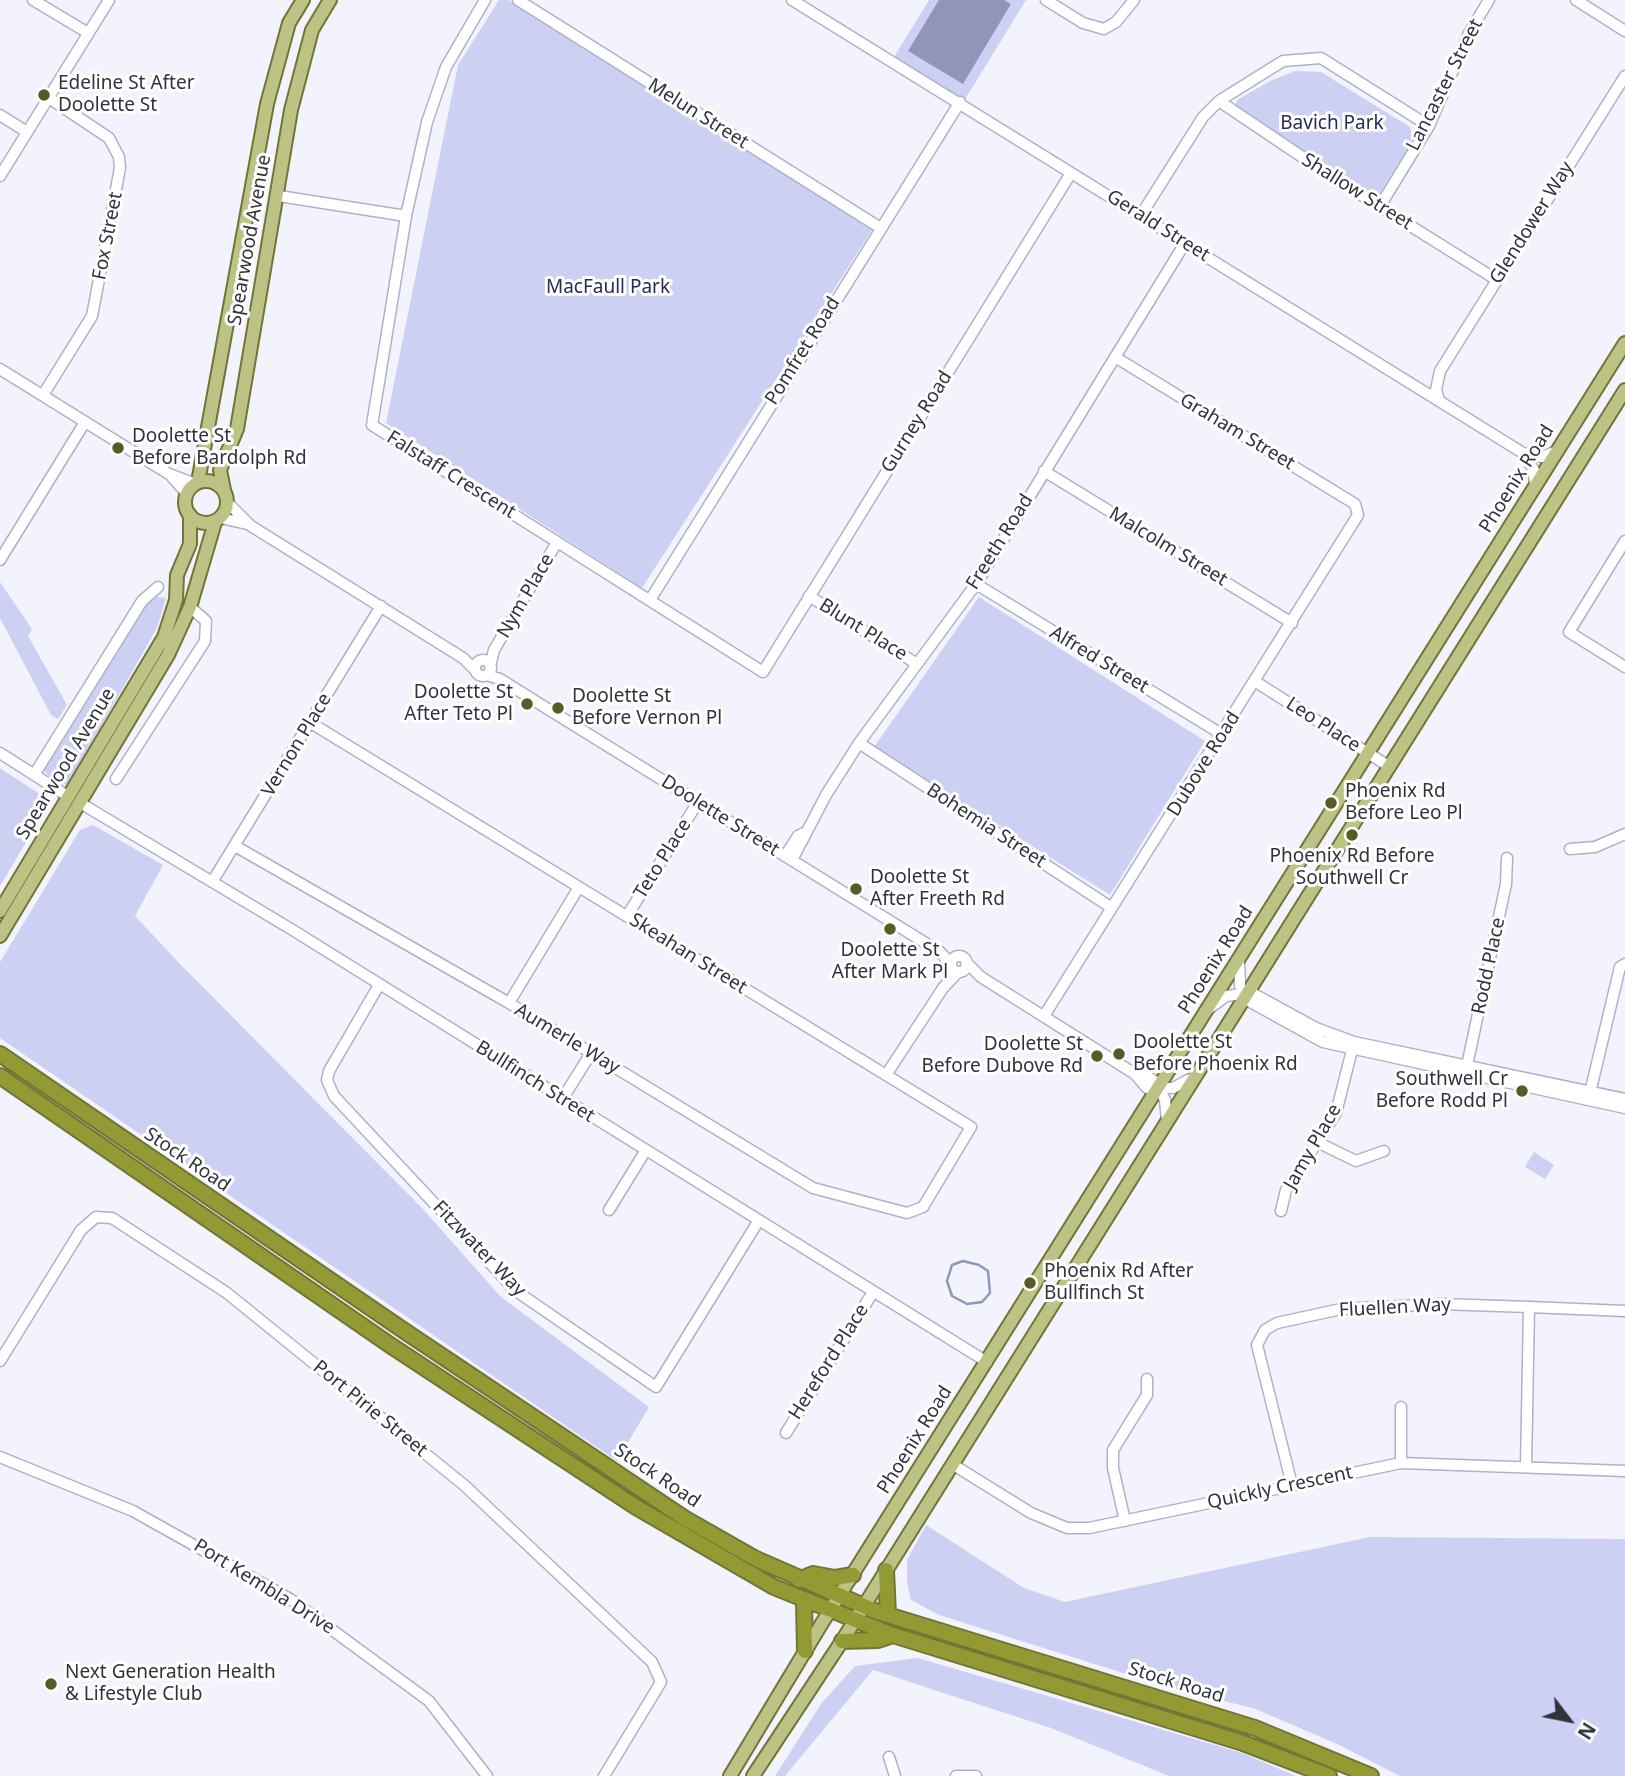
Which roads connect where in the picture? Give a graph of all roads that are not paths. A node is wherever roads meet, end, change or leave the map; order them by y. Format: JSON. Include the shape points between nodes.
{"nodes":[{"id":1,"x":33,"y":0,"type":"edge"},
{"id":2,"x":109,"y":0,"type":"edge"},
{"id":3,"x":303,"y":0,"type":"edge"},
{"id":4,"x":330,"y":0,"type":"edge"},
{"id":5,"x":485,"y":0,"type":"edge"},
{"id":6,"x":518,"y":0,"type":"edge"},
{"id":7,"x":792,"y":0,"type":"edge"},
{"id":8,"x":818,"y":0,"type":"edge"},
{"id":9,"x":1046,"y":0,"type":"edge"},
{"id":10,"x":1134,"y":0,"type":"edge"},
{"id":11,"x":1576,"y":0,"type":"edge"},
{"id":12,"x":1484,"y":2,"type":"edge"},
{"id":13,"x":811,"y":12,"type":"junction"},
{"id":14,"x":1625,"y":31,"type":"edge"},
{"id":15,"x":88,"y":33,"type":"junction"},
{"id":16,"x":1625,"y":76,"type":"edge"},
{"id":17,"x":48,"y":98,"type":"junction"},
{"id":18,"x":960,"y":102,"type":"junction"},
{"id":19,"x":1219,"y":102,"type":"junction"},
{"id":20,"x":267,"y":104,"type":"junction"},
{"id":21,"x":291,"y":110,"type":"junction"},
{"id":22,"x":0,"y":115,"type":"edge"},
{"id":23,"x":1429,"y":126,"type":"junction"},
{"id":24,"x":27,"y":132,"type":"junction"},
{"id":25,"x":1071,"y":173,"type":"junction"},
{"id":26,"x":0,"y":176,"type":"edge"},
{"id":27,"x":279,"y":196,"type":"junction"},
{"id":28,"x":1380,"y":206,"type":"junction"},
{"id":29,"x":1140,"y":215,"type":"junction"},
{"id":30,"x":406,"y":216,"type":"junction"},
{"id":31,"x":879,"y":227,"type":"junction"},
{"id":32,"x":1185,"y":243,"type":"junction"},
{"id":33,"x":1497,"y":280,"type":"junction"},
{"id":34,"x":1625,"y":344,"type":"edge"},
{"id":35,"x":1115,"y":357,"type":"junction"},
{"id":36,"x":0,"y":369,"type":"edge"},
{"id":37,"x":1440,"y":371,"type":"junction"},
{"id":38,"x":1410,"y":382,"type":"junction"},
{"id":39,"x":1625,"y":390,"type":"edge"},
{"id":40,"x":43,"y":395,"type":"junction"},
{"id":41,"x":1439,"y":400,"type":"junction"},
{"id":42,"x":85,"y":422,"type":"junction"},
{"id":43,"x":1558,"y":451,"type":"junction"},
{"id":44,"x":1523,"y":453,"type":"junction"},
{"id":45,"x":1044,"y":471,"type":"junction"},
{"id":46,"x":194,"y":486,"type":"junction"},
{"id":47,"x":1535,"y":486,"type":"junction"},
{"id":48,"x":223,"y":490,"type":"junction"},
{"id":49,"x":228,"y":503,"type":"junction"},
{"id":50,"x":1356,"y":510,"type":"joint"},
{"id":51,"x":190,"y":515,"type":"junction"},
{"id":52,"x":218,"y":520,"type":"junction"},
{"id":53,"x":251,"y":526,"type":"junction"},
{"id":54,"x":1625,"y":541,"type":"edge"},
{"id":55,"x":557,"y":542,"type":"junction"},
{"id":56,"x":0,"y":560,"type":"edge"},
{"id":57,"x":976,"y":584,"type":"junction"},
{"id":58,"x":158,"y":587,"type":"dead end"},
{"id":59,"x":809,"y":596,"type":"junction"},
{"id":60,"x":650,"y":600,"type":"junction"},
{"id":61,"x":381,"y":606,"type":"junction"},
{"id":62,"x":190,"y":607,"type":"junction"},
{"id":63,"x":1292,"y":623,"type":"junction"},
{"id":64,"x":917,"y":664,"type":"junction"},
{"id":65,"x":484,"y":666,"type":"junction"},
{"id":66,"x":1625,"y":667,"type":"edge"},
{"id":67,"x":762,"y":672,"type":"joint"},
{"id":68,"x":1256,"y":682,"type":"junction"},
{"id":69,"x":311,"y":723,"type":"junction"},
{"id":70,"x":1223,"y":735,"type":"junction"},
{"id":71,"x":859,"y":743,"type":"junction"},
{"id":72,"x":0,"y":754,"type":"edge"},
{"id":73,"x":1368,"y":754,"type":"junction"},
{"id":74,"x":1390,"y":766,"type":"junction"},
{"id":75,"x":34,"y":775,"type":"junction"},
{"id":76,"x":116,"y":779,"type":"dead end"},
{"id":77,"x":69,"y":797,"type":"junction"},
{"id":78,"x":698,"y":802,"type":"junction"},
{"id":79,"x":82,"y":804,"type":"junction"},
{"id":80,"x":1625,"y":834,"type":"edge"},
{"id":81,"x":235,"y":846,"type":"junction"},
{"id":82,"x":1570,"y":849,"type":"dead end"},
{"id":83,"x":788,"y":858,"type":"junction"},
{"id":84,"x":1507,"y":858,"type":"dead end"},
{"id":85,"x":212,"y":882,"type":"junction"},
{"id":86,"x":579,"y":887,"type":"junction"},
{"id":87,"x":1112,"y":908,"type":"junction"},
{"id":88,"x":0,"y":911,"type":"edge"},
{"id":89,"x":627,"y":916,"type":"junction"},
{"id":90,"x":0,"y":936,"type":"edge"},
{"id":91,"x":1239,"y":960,"type":"junction"},
{"id":92,"x":1625,"y":964,"type":"edge"},
{"id":93,"x":957,"y":965,"type":"junction"},
{"id":94,"x":379,"y":985,"type":"junction"},
{"id":95,"x":1245,"y":995,"type":"junction"},
{"id":96,"x":509,"y":1003,"type":"junction"},
{"id":97,"x":1207,"y":1010,"type":"junction"},
{"id":98,"x":1044,"y":1016,"type":"junction"},
{"id":99,"x":1353,"y":1045,"type":"junction"},
{"id":100,"x":591,"y":1053,"type":"junction"},
{"id":101,"x":0,"y":1054,"type":"edge"},
{"id":102,"x":1466,"y":1069,"type":"junction"},
{"id":103,"x":886,"y":1075,"type":"junction"},
{"id":104,"x":0,"y":1076,"type":"edge"},
{"id":105,"x":1195,"y":1077,"type":"junction"},
{"id":106,"x":1158,"y":1089,"type":"junction"},
{"id":107,"x":1590,"y":1095,"type":"junction"},
{"id":108,"x":563,"y":1098,"type":"junction"},
{"id":109,"x":1625,"y":1099,"type":"edge"},
{"id":110,"x":1625,"y":1108,"type":"edge"},
{"id":111,"x":1167,"y":1122,"type":"junction"},
{"id":112,"x":1317,"y":1142,"type":"junction"},
{"id":113,"x":646,"y":1150,"type":"junction"},
{"id":114,"x":1384,"y":1151,"type":"dead end"},
{"id":115,"x":609,"y":1210,"type":"dead end"},
{"id":116,"x":1280,"y":1211,"type":"dead end"},
{"id":117,"x":907,"y":1213,"type":"joint"},
{"id":118,"x":759,"y":1220,"type":"junction"},
{"id":119,"x":873,"y":1292,"type":"junction"},
{"id":120,"x":1529,"y":1307,"type":"junction"},
{"id":121,"x":1625,"y":1311,"type":"edge"},
{"id":122,"x":0,"y":1361,"type":"edge"},
{"id":123,"x":987,"y":1362,"type":"junction"},
{"id":124,"x":1147,"y":1379,"type":"dead end"},
{"id":125,"x":1401,"y":1407,"type":"dead end"},
{"id":126,"x":786,"y":1433,"type":"dead end"},
{"id":127,"x":0,"y":1457,"type":"edge"},
{"id":128,"x":1401,"y":1463,"type":"junction"},
{"id":129,"x":952,"y":1464,"type":"junction"},
{"id":130,"x":1526,"y":1467,"type":"junction"},
{"id":131,"x":1625,"y":1471,"type":"edge"},
{"id":132,"x":1292,"y":1485,"type":"junction"},
{"id":133,"x":1125,"y":1521,"type":"junction"},
{"id":134,"x":886,"y":1570,"type":"junction"},
{"id":135,"x":853,"y":1575,"type":"junction"},
{"id":136,"x":799,"y":1580,"type":"junction"},
{"id":137,"x":839,"y":1597,"type":"junction"},
{"id":138,"x":804,"y":1601,"type":"junction"},
{"id":139,"x":863,"y":1606,"type":"junction"},
{"id":140,"x":829,"y":1612,"type":"junction"},
{"id":141,"x":888,"y":1615,"type":"junction"},
{"id":142,"x":853,"y":1621,"type":"junction"},
{"id":143,"x":893,"y":1635,"type":"junction"},
{"id":144,"x":842,"y":1642,"type":"junction"},
{"id":145,"x":805,"y":1651,"type":"junction"},
{"id":146,"x":889,"y":1757,"type":"dead end"},
{"id":147,"x":487,"y":1776,"type":"edge"},
{"id":148,"x":604,"y":1776,"type":"edge"},
{"id":149,"x":730,"y":1776,"type":"edge"},
{"id":150,"x":753,"y":1776,"type":"edge"},
{"id":151,"x":894,"y":1776,"type":"edge"},
{"id":152,"x":956,"y":1776,"type":"edge"},
{"id":153,"x":976,"y":1776,"type":"edge"},
{"id":154,"x":1329,"y":1776,"type":"edge"},
{"id":155,"x":1371,"y":1776,"type":"edge"}],
"edges":[{"from":1,"to":15,"type":"street"},
{"from":2,"to":15,"type":"street"},
{"from":3,"to":20,"type":"main road","name":"Spearwood Avenue","via":[[289,23]]},
{"from":4,"to":21,"type":"main road","name":"Spearwood Avenue","via":[[312,30]]},
{"from":5,"to":30,"type":"street","name":"Falstaff Crescent","via":[[446,66]]},
{"from":6,"to":31,"type":"street","name":"Melun Street"},
{"from":7,"to":13,"type":"street","name":"Gerald Street"},
{"from":8,"to":13,"type":"street"},
{"from":9,"to":10,"type":"street","via":[[1094,29],[1104,29]]},
{"from":11,"to":14,"type":"street"},
{"from":12,"to":23,"type":"street","name":"Lancaster Street"},
{"from":13,"to":18,"type":"street","name":"Gerald Street"},
{"from":15,"to":17,"type":"street"},
{"from":16,"to":33,"type":"street","name":"Glendower Way"},
{"from":17,"to":24,"type":"street"},
{"from":17,"to":40,"type":"street","name":"Fox Street","via":[[109,138],[120,168],[89,325]]},
{"from":18,"to":25,"type":"street","name":"Gerald Street"},
{"from":18,"to":31,"type":"street","name":"Pomfret Road"},
{"from":19,"to":23,"type":"street","via":[[1283,61],[1321,58]]},
{"from":19,"to":28,"type":"street","name":"Shallow Street"},
{"from":19,"to":29,"type":"street","via":[[1203,117]]},
{"from":20,"to":21,"type":"main road"},
{"from":20,"to":46,"type":"main road","name":"Spearwood Avenue"},
{"from":21,"to":27,"type":"main road","name":"Spearwood Avenue"},
{"from":22,"to":24,"type":"street"},
{"from":23,"to":28,"type":"street","name":"Lancaster Street"},
{"from":24,"to":26,"type":"street"},
{"from":25,"to":29,"type":"street","name":"Gerald Street"},
{"from":25,"to":59,"type":"street","name":"Gurney Road"},
{"from":27,"to":30,"type":"street"},
{"from":27,"to":48,"type":"main road","name":"Spearwood Avenue","via":[[237,429],[220,469]]},
{"from":28,"to":33,"type":"street","name":"Shallow Street"},
{"from":29,"to":32,"type":"street","name":"Gerald Street"},
{"from":30,"to":55,"type":"street","name":"Falstaff Crescent","via":[[372,425]]},
{"from":31,"to":60,"type":"street","name":"Pomfret Road"},
{"from":32,"to":35,"type":"street","name":"Freeth Road"},
{"from":32,"to":38,"type":"street","name":"Gerald Street"},
{"from":33,"to":37,"type":"street","name":"Glendower Way"},
{"from":34,"to":43,"type":"main road","name":"Phoenix Road"},
{"from":35,"to":45,"type":"street","name":"Freeth Road"},
{"from":35,"to":50,"type":"street","name":"Graham Street","via":[[1355,504]]},
{"from":36,"to":40,"type":"street"},
{"from":37,"to":38,"type":"street","via":[[1420,384]]},
{"from":37,"to":41,"type":"street"},
{"from":38,"to":41,"type":"street","name":"Gerald Street"},
{"from":39,"to":74,"type":"main road"},
{"from":40,"to":42,"type":"street"},
{"from":41,"to":44,"type":"street","name":"Gerald Street"},
{"from":42,"to":46,"type":"street"},
{"from":42,"to":56,"type":"street"},
{"from":43,"to":44,"type":"street","via":[[1542,457]]},
{"from":43,"to":47,"type":"main road","name":"Phoenix Road"},
{"from":44,"to":47,"type":"street","via":[[1534,470]]},
{"from":45,"to":57,"type":"street","name":"Freeth Road"},
{"from":45,"to":63,"type":"street","name":"Malcolm Street"},
{"from":46,"to":48,"type":"main road","via":[[212,481]]},
{"from":46,"to":51,"type":"main road","name":"Spearwood Avenue","via":[[185,505]]},
{"from":47,"to":73,"type":"main road","name":"Phoenix Road"},
{"from":48,"to":49,"type":"main road","name":"Spearwood Avenue"},
{"from":49,"to":52,"type":"main road","name":"Spearwood Avenue"},
{"from":49,"to":53,"type":"street","name":"Doolette Street"},
{"from":50,"to":63,"type":"street","name":"Dubove Road","via":[[1358,515]]},
{"from":51,"to":52,"type":"main road","via":[[201,523]]},
{"from":51,"to":77,"type":"main road","name":"Spearwood Avenue","via":[[190,544],[177,575],[176,600],[164,636]]},
{"from":52,"to":53,"type":"street","name":"Doolette Street"},
{"from":52,"to":62,"type":"main road","name":"Spearwood Avenue"},
{"from":53,"to":61,"type":"street","name":"Doolette Street"},
{"from":54,"to":66,"type":"street","via":[[1569,632]]},
{"from":55,"to":60,"type":"street","name":"Falstaff Crescent"},
{"from":55,"to":65,"type":"street","name":"Nym Place"},
{"from":57,"to":64,"type":"street","name":"Freeth Road"},
{"from":57,"to":70,"type":"street","name":"Alfred Street"},
{"from":58,"to":75,"type":"street","name":"Spearwood Avenue","via":[[142,601]]},
{"from":59,"to":64,"type":"street","name":"Blunt Place"},
{"from":59,"to":67,"type":"street","name":"Gurney Road"},
{"from":60,"to":67,"type":"street","name":"Falstaff Crescent"},
{"from":61,"to":65,"type":"street","name":"Doolette Street"},
{"from":61,"to":69,"type":"street","name":"Vernon Place"},
{"from":62,"to":76,"type":"street","via":[[205,621],[205,641]]},
{"from":62,"to":79,"type":"main road","name":"Spearwood Avenue","via":[[153,683]]},
{"from":63,"to":68,"type":"street","name":"Dubove Road"},
{"from":64,"to":71,"type":"street","name":"Freeth Road"},
{"from":65,"to":78,"type":"street","name":"Doolette Street"},
{"from":68,"to":70,"type":"street","name":"Dubove Road"},
{"from":68,"to":73,"type":"street","name":"Leo Place"},
{"from":69,"to":81,"type":"street","name":"Vernon Place"},
{"from":69,"to":86,"type":"street","name":"Skeahan Street"},
{"from":70,"to":87,"type":"street","name":"Dubove Road"},
{"from":71,"to":83,"type":"street","name":"Freeth Road"},
{"from":71,"to":87,"type":"street","name":"Bohemia Street"},
{"from":72,"to":75,"type":"street"},
{"from":73,"to":74,"type":"street","name":"Leo Place"},
{"from":73,"to":91,"type":"main road","name":"Phoenix Road"},
{"from":74,"to":95,"type":"main road"},
{"from":75,"to":77,"type":"street"},
{"from":77,"to":88,"type":"main road","name":"Spearwood Avenue"},
{"from":78,"to":83,"type":"street","name":"Doolette Street"},
{"from":78,"to":89,"type":"street","name":"Teto Place"},
{"from":79,"to":85,"type":"street","name":"Bullfinch Street"},
{"from":79,"to":90,"type":"main road","name":"Spearwood Avenue"},
{"from":80,"to":82,"type":"street","via":[[1595,847]]},
{"from":81,"to":85,"type":"street","name":"Vernon Place"},
{"from":81,"to":96,"type":"street","name":"Aumerle Way"},
{"from":83,"to":93,"type":"street","name":"Doolette Street"},
{"from":84,"to":102,"type":"street","name":"Rodd Place","via":[[1506,884]]},
{"from":85,"to":94,"type":"street","name":"Bullfinch Street"},
{"from":86,"to":89,"type":"street","name":"Skeahan Street"},
{"from":86,"to":96,"type":"street"},
{"from":87,"to":98,"type":"street","name":"Dubove Road"},
{"from":89,"to":103,"type":"street","name":"Skeahan Street"},
{"from":91,"to":95,"type":"street"},
{"from":91,"to":97,"type":"main road","name":"Phoenix Road"},
{"from":92,"to":107,"type":"street","via":[[1620,967]]},
{"from":93,"to":98,"type":"street","name":"Doolette Street"},
{"from":93,"to":103,"type":"street"},
{"from":94,"to":108,"type":"street","name":"Bullfinch Street"},
{"from":94,"to":118,"type":"street","name":"Fitzwater Way","via":[[329,1071],[327,1080],[334,1096],[516,1291],[656,1387]]},
{"from":95,"to":97,"type":"street","via":[[1226,996]]},
{"from":95,"to":99,"type":"street","via":[[1258,995]]},
{"from":95,"to":105,"type":"main road"},
{"from":96,"to":100,"type":"street","name":"Aumerle Way"},
{"from":97,"to":106,"type":"main road","name":"Phoenix Road"},
{"from":98,"to":106,"type":"street","name":"Doolette Street","via":[[1135,1074],[1147,1088]]},
{"from":99,"to":102,"type":"street"},
{"from":99,"to":112,"type":"street","name":"Jamy Place","via":[[1336,1113]]},
{"from":100,"to":108,"type":"street"},
{"from":100,"to":117,"type":"street","name":"Aumerle Way","via":[[813,1188]]},
{"from":101,"to":136,"type":"highway","name":"Stock Road","via":[[684,1518]]},
{"from":102,"to":107,"type":"street"},
{"from":103,"to":117,"type":"street","name":"Skeahan Street","via":[[971,1127],[923,1206]]},
{"from":104,"to":138,"type":"highway","name":"Stock Road","via":[[390,1346],[636,1507],[712,1554]]},
{"from":105,"to":106,"type":"street","via":[[1173,1088]]},
{"from":105,"to":111,"type":"main road"},
{"from":106,"to":111,"type":"street","via":[[1165,1100]]},
{"from":106,"to":123,"type":"main road","name":"Phoenix Road"},
{"from":107,"to":109,"type":"street"},
{"from":107,"to":110,"type":"street"},
{"from":108,"to":113,"type":"street","name":"Bullfinch Street"},
{"from":111,"to":129,"type":"main road"},
{"from":112,"to":114,"type":"street","via":[[1356,1161]]},
{"from":112,"to":116,"type":"street","name":"Jamy Place","via":[[1286,1191]]},
{"from":113,"to":115,"type":"street"},
{"from":113,"to":118,"type":"street","name":"Bullfinch Street"},
{"from":118,"to":119,"type":"street","name":"Bullfinch Street"},
{"from":119,"to":123,"type":"street","name":"Bullfinch Street"},
{"from":119,"to":126,"type":"street","name":"Hereford Place"},
{"from":120,"to":121,"type":"street","name":"Fluellen Way"},
{"from":120,"to":130,"type":"street"},
{"from":120,"to":132,"type":"street","name":"Fluellen Way","via":[[1441,1304],[1341,1309],[1277,1323],[1265,1330],[1257,1345]]},
{"from":122,"to":148,"type":"street","name":"Port Pirie Street","via":[[81,1230],[96,1217],[112,1218],[227,1293],[464,1485],[652,1662],[661,1682]]},
{"from":123,"to":135,"type":"main road","name":"Phoenix Road"},
{"from":124,"to":133,"type":"street","via":[[1147,1395],[1113,1450]]},
{"from":125,"to":128,"type":"street"},
{"from":127,"to":147,"type":"street","name":"Port Kembla Drive","via":[[133,1511],[290,1599],[429,1701]]},
{"from":128,"to":130,"type":"street","name":"Quickly Crescent"},
{"from":128,"to":132,"type":"street","name":"Quickly Crescent"},
{"from":129,"to":133,"type":"street","name":"Quickly Crescent","via":[[1048,1522],[1089,1528]]},
{"from":129,"to":134,"type":"main road"},
{"from":130,"to":131,"type":"street","name":"Quickly Crescent"},
{"from":132,"to":133,"type":"street","name":"Quickly Crescent"},
{"from":134,"to":139,"type":"main road"},
{"from":134,"to":141,"type":"highway"},
{"from":135,"to":136,"type":"highway","via":[[813,1574]]},
{"from":135,"to":137,"type":"main road","name":"Phoenix Road"},
{"from":136,"to":137,"type":"highway","name":"Stock Road"},
{"from":137,"to":139,"type":"highway","name":"Stock Road"},
{"from":137,"to":140,"type":"main road","name":"Phoenix Road"},
{"from":138,"to":140,"type":"highway","name":"Stock Road"},
{"from":138,"to":145,"type":"highway"},
{"from":139,"to":141,"type":"highway","name":"Stock Road"},
{"from":139,"to":142,"type":"main road"},
{"from":140,"to":142,"type":"highway","name":"Stock Road"},
{"from":140,"to":145,"type":"main road","name":"Phoenix Road"},
{"from":141,"to":155,"type":"highway","name":"Stock Road","via":[[1255,1728]]},
{"from":142,"to":143,"type":"highway","name":"Stock Road"},
{"from":142,"to":144,"type":"main road"},
{"from":143,"to":144,"type":"highway"},
{"from":143,"to":154,"type":"highway","name":"Stock Road","via":[[1243,1743]]},
{"from":144,"to":150,"type":"main road"},
{"from":145,"to":149,"type":"main road","name":"Phoenix Road"},
{"from":146,"to":151,"type":"street"},
{"from":152,"to":153,"type":"street"}]}
